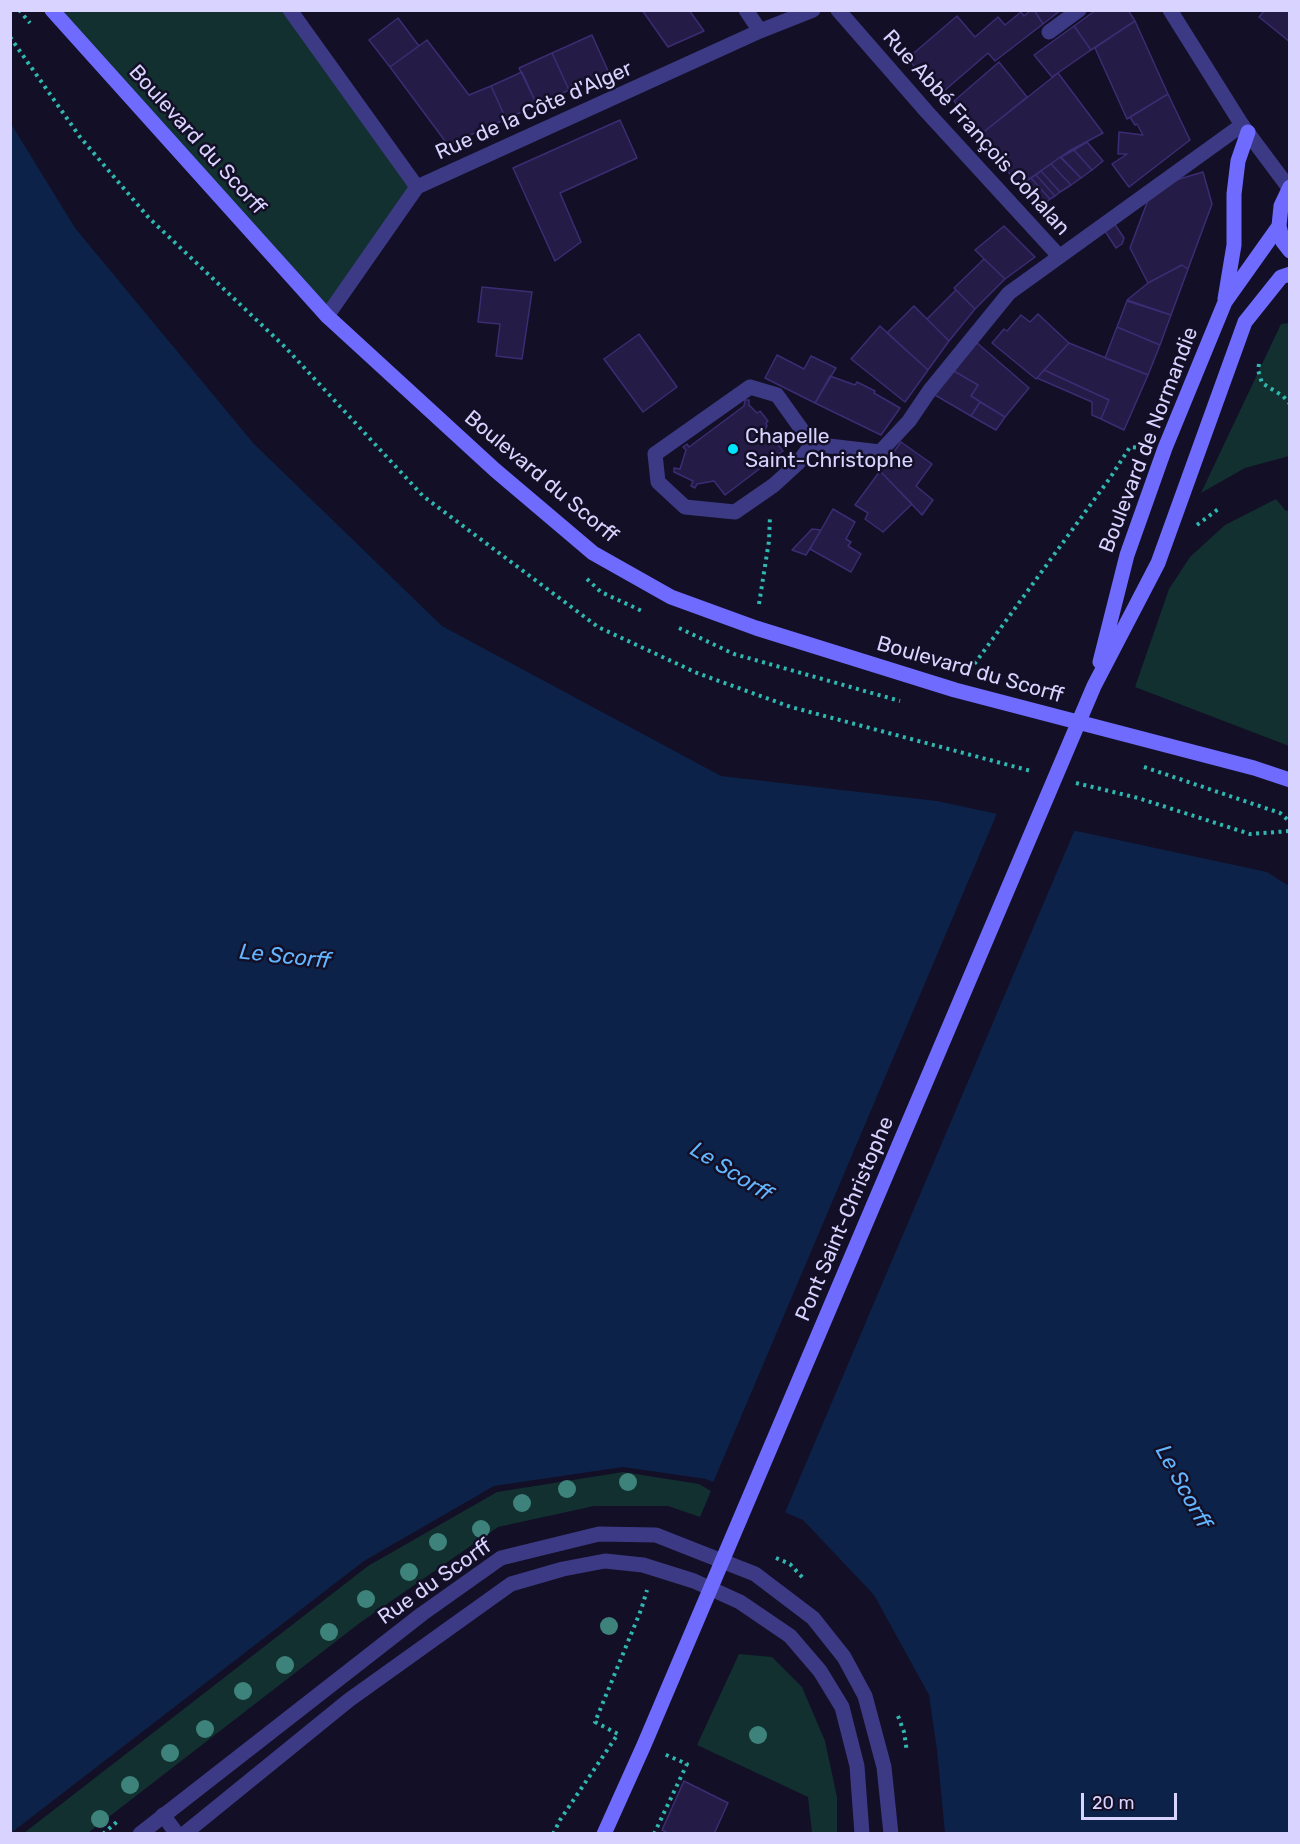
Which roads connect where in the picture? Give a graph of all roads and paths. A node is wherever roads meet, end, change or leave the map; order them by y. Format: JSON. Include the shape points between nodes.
{"nodes":[{"id":1,"x":19,"y":10,"type":"edge"},
{"id":2,"x":52,"y":10,"type":"edge"},
{"id":3,"x":290,"y":10,"type":"edge"},
{"id":4,"x":746,"y":10,"type":"edge"},
{"id":5,"x":813,"y":10,"type":"edge"},
{"id":6,"x":838,"y":10,"type":"edge"},
{"id":7,"x":1079,"y":10,"type":"edge"},
{"id":8,"x":1170,"y":10,"type":"edge"},
{"id":9,"x":35,"y":28,"type":"dead end"},
{"id":10,"x":760,"y":31,"type":"junction"},
{"id":11,"x":1049,"y":32,"type":"dead end"},
{"id":12,"x":1245,"y":129,"type":"junction"},
{"id":13,"x":417,"y":187,"type":"junction"},
{"id":14,"x":1289,"y":188,"type":"edge"},
{"id":15,"x":1279,"y":225,"type":"junction"},
{"id":16,"x":1290,"y":251,"type":"edge"},
{"id":17,"x":1059,"y":256,"type":"junction"},
{"id":18,"x":1290,"y":274,"type":"edge"},
{"id":19,"x":1224,"y":302,"type":"junction"},
{"id":20,"x":327,"y":316,"type":"junction"},
{"id":21,"x":1259,"y":364,"type":"dead end"},
{"id":22,"x":1290,"y":404,"type":"edge"},
{"id":23,"x":812,"y":444,"type":"junction"},
{"id":24,"x":1165,"y":448,"type":"junction"},
{"id":25,"x":769,"y":542,"type":"dead end"},
{"id":26,"x":584,"y":576,"type":"dead end"},
{"id":27,"x":652,"y":616,"type":"dead end"},
{"id":28,"x":673,"y":625,"type":"dead end"},
{"id":29,"x":756,"y":628,"type":"junction"},
{"id":30,"x":1094,"y":686,"type":"junction"},
{"id":31,"x":955,"y":690,"type":"junction"},
{"id":32,"x":901,"y":701,"type":"dead end"},
{"id":33,"x":1141,"y":765,"type":"dead end"},
{"id":34,"x":1290,"y":780,"type":"edge"},
{"id":35,"x":1290,"y":822,"type":"edge"},
{"id":36,"x":773,"y":1556,"type":"dead end"},
{"id":37,"x":806,"y":1581,"type":"dead end"},
{"id":38,"x":641,"y":1610,"type":"dead end"},
{"id":39,"x":896,"y":1712,"type":"dead end"},
{"id":40,"x":908,"y":1755,"type":"dead end"},
{"id":41,"x":674,"y":1759,"type":"dead end"},
{"id":42,"x":163,"y":1815,"type":"junction"},
{"id":43,"x":121,"y":1819,"type":"dead end"},
{"id":44,"x":103,"y":1833,"type":"edge"},
{"id":45,"x":140,"y":1833,"type":"edge"},
{"id":46,"x":177,"y":1833,"type":"edge"},
{"id":47,"x":184,"y":1833,"type":"edge"},
{"id":48,"x":553,"y":1833,"type":"edge"},
{"id":49,"x":604,"y":1833,"type":"edge"},
{"id":50,"x":654,"y":1833,"type":"edge"},
{"id":51,"x":862,"y":1833,"type":"edge"},
{"id":52,"x":891,"y":1833,"type":"edge"}],
"edges":[{"from":1,"to":9,"type":"path"},
{"from":2,"to":20,"type":"main road","name":"Boulevard du Scorff"},
{"from":3,"to":13,"type":"street"},
{"from":4,"to":10,"type":"street"},
{"from":5,"to":10,"type":"street","name":"Rue de la Côte d'Alger"},
{"from":6,"to":17,"type":"street","name":"Rue Abbé François Cohalan"},
{"from":7,"to":11,"type":"street"},
{"from":8,"to":12,"type":"street"},
{"from":10,"to":13,"type":"street","name":"Rue de la Côte d'Alger"},
{"from":12,"to":14,"type":"street"},
{"from":12,"to":17,"type":"street"},
{"from":12,"to":19,"type":"main road","via":[[1238,161],[1234,245]]},
{"from":13,"to":20,"type":"street"},
{"from":14,"to":15,"type":"main road","via":[[1281,206]]},
{"from":15,"to":16,"type":"main road"},
{"from":15,"to":19,"type":"main road","name":"Boulevard de Normandie"},
{"from":17,"to":23,"type":"street","via":[[1009,293],[880,452]]},
{"from":18,"to":30,"type":"main road","via":[[1281,277],[1245,322],[1158,563]]},
{"from":19,"to":24,"type":"main road","name":"Boulevard de Normandie"},
{"from":20,"to":29,"type":"main road","name":"Boulevard du Scorff","via":[[495,470],[593,553],[671,597]]},
{"from":21,"to":22,"type":"path","via":[[1262,383]]},
{"from":23,"to":23,"type":"street","via":[[777,395],[750,387],[655,454],[658,482],[685,507],[735,512],[774,485]]},
{"from":24,"to":30,"type":"main road","name":"Boulevard de Normandie","via":[[1126,555]]},
{"from":24,"to":31,"type":"path","via":[[1130,447]]},
{"from":25,"to":29,"type":"path"},
{"from":26,"to":27,"type":"path","via":[[601,592]]},
{"from":28,"to":32,"type":"path","via":[[734,654]]},
{"from":29,"to":31,"type":"main road","name":"Boulevard du Scorff"},
{"from":30,"to":49,"type":"main road","name":"Pont Saint-Christophe"},
{"from":31,"to":34,"type":"main road","name":"Boulevard du Scorff"},
{"from":33,"to":35,"type":"path","via":[[1280,813]]},
{"from":36,"to":37,"type":"path","via":[[790,1564]]},
{"from":38,"to":48,"type":"path","via":[[595,1722],[618,1734]]},
{"from":39,"to":40,"type":"path"},
{"from":41,"to":50,"type":"path","via":[[687,1764]]},
{"from":42,"to":45,"type":"street","name":"Rue du Scorff"},
{"from":42,"to":46,"type":"street"},
{"from":42,"to":52,"type":"street","name":"Rue du Scorff","via":[[422,1614],[501,1558],[599,1534],[633,1534],[656,1535],[755,1574],[813,1618],[844,1657],[865,1696],[884,1767]]},
{"from":43,"to":44,"type":"path"},
{"from":47,"to":51,"type":"street","via":[[349,1700],[511,1584],[605,1561],[643,1564],[694,1581],[740,1602],[790,1635],[820,1671],[842,1707],[857,1766]]}]}
